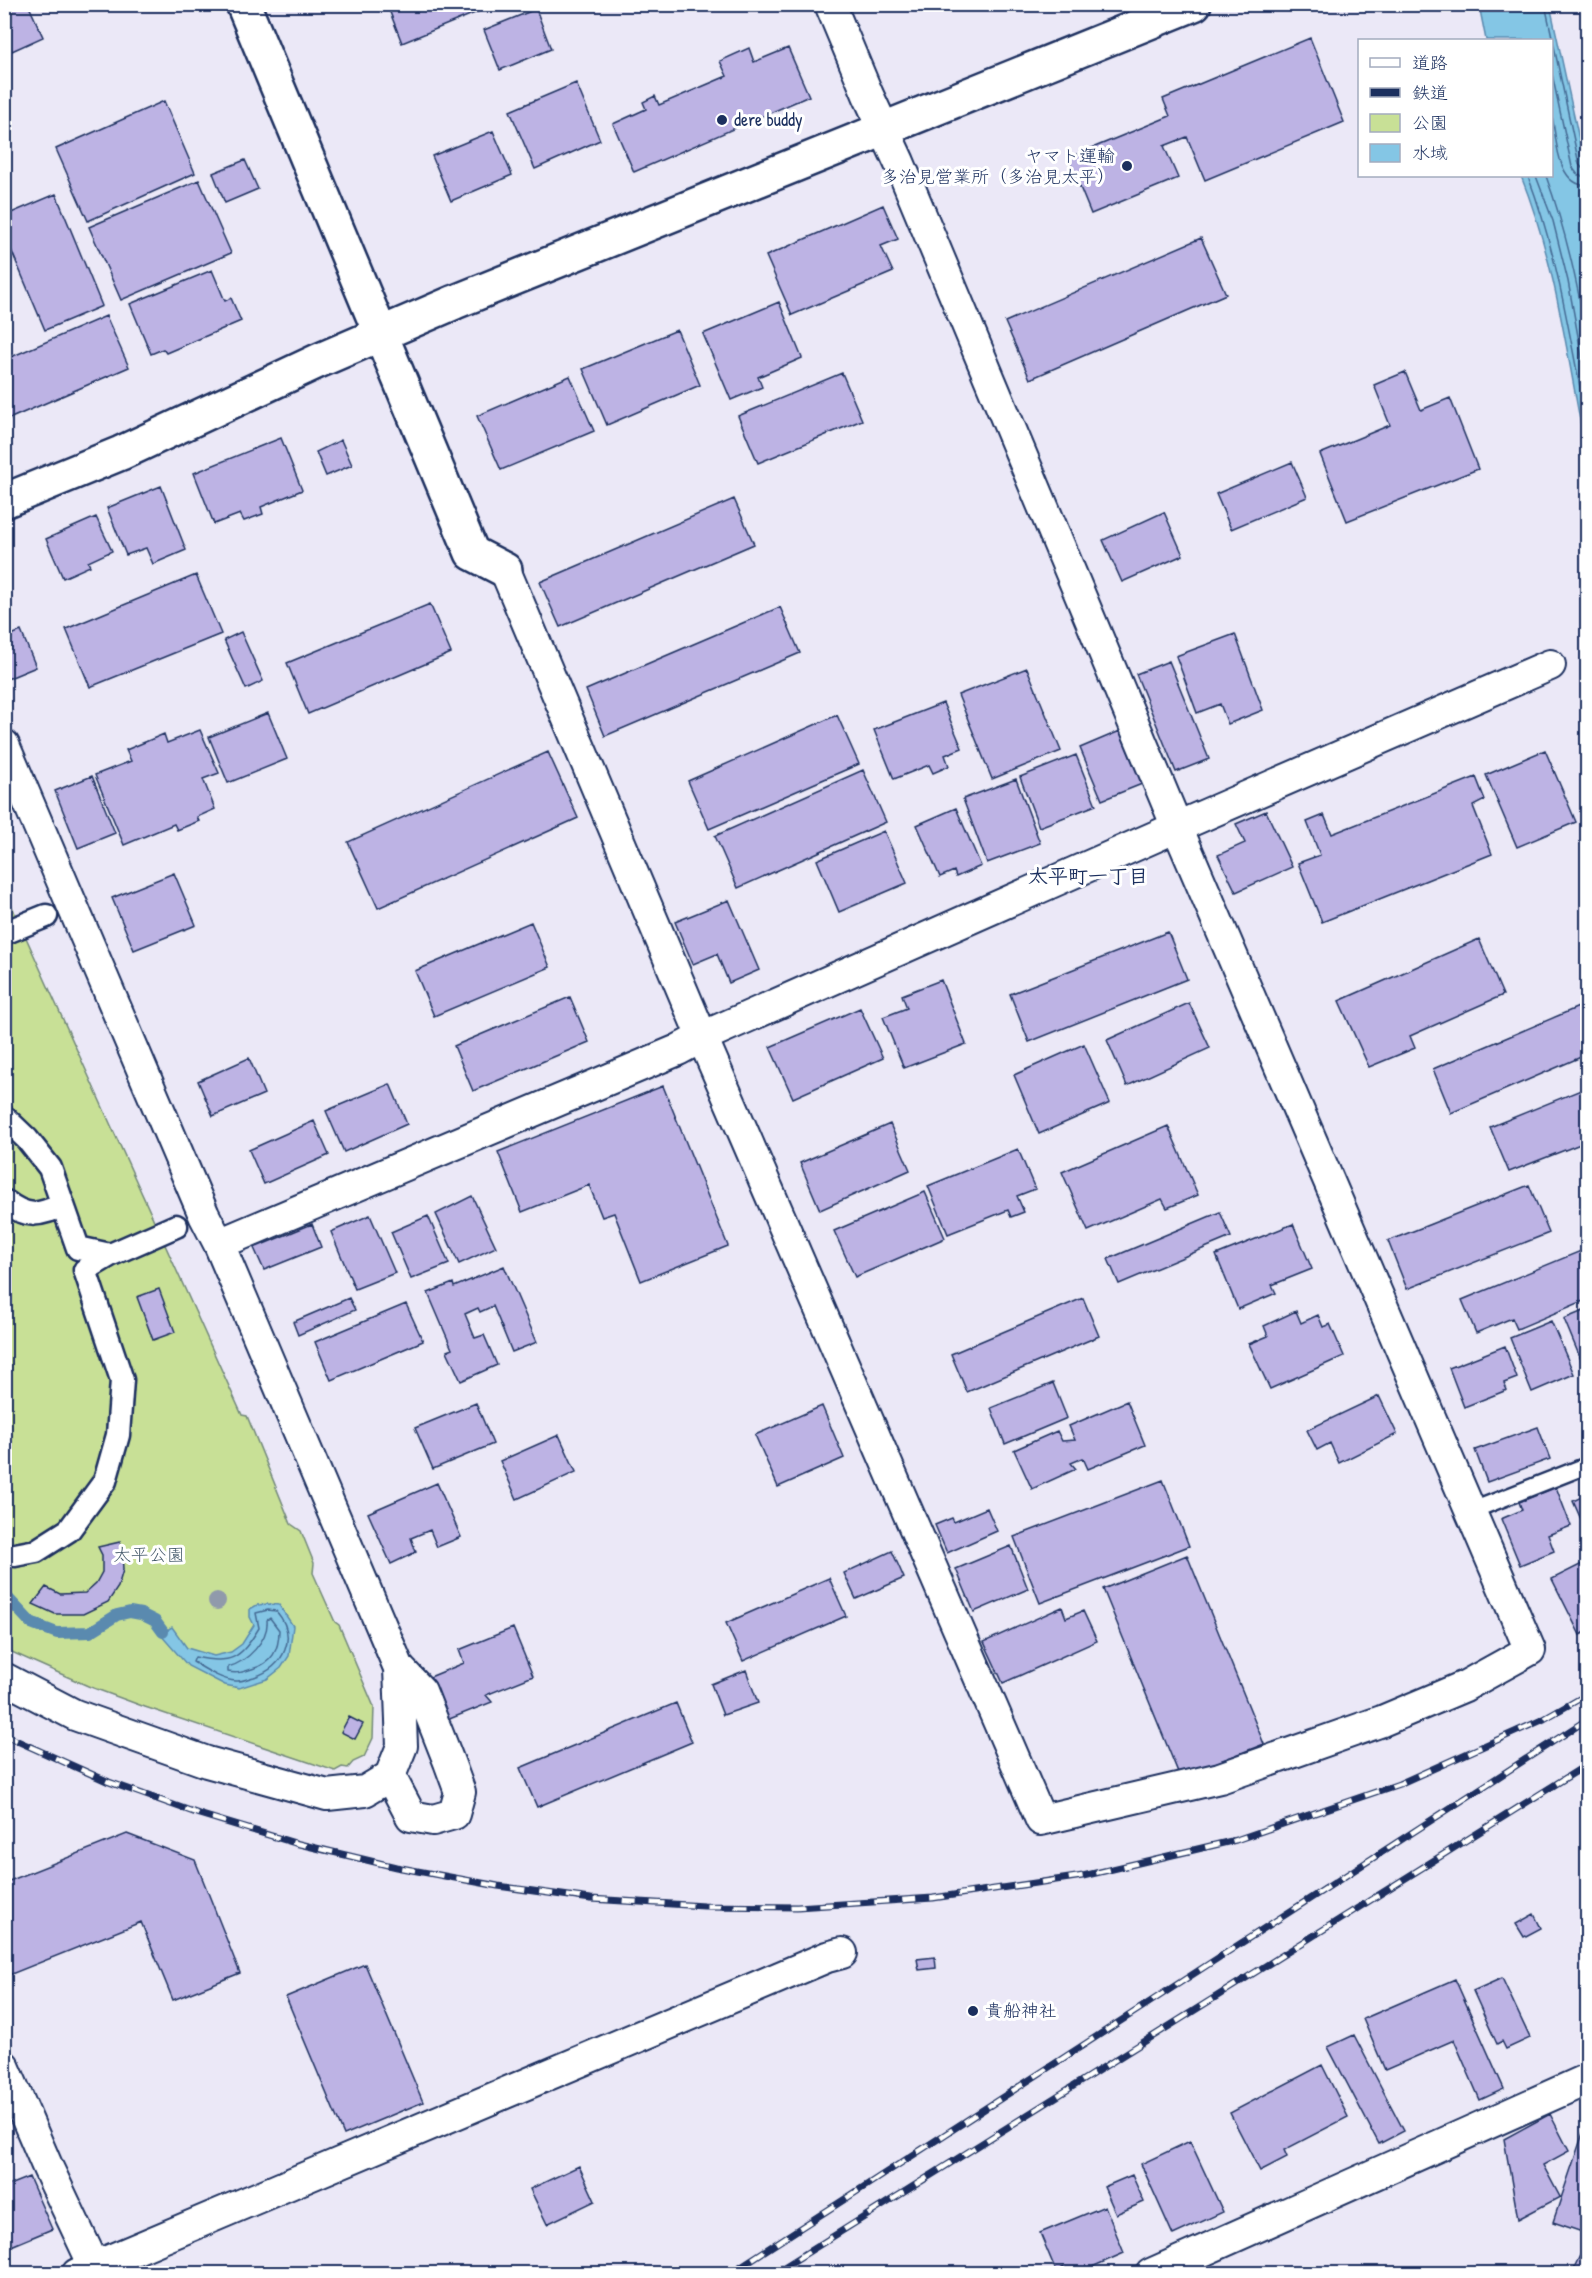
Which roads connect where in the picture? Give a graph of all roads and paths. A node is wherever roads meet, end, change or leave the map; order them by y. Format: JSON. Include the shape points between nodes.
{"nodes":[{"id":1,"x":243,"y":4,"type":"edge"},
{"id":2,"x":830,"y":4,"type":"edge"},
{"id":3,"x":1194,"y":4,"type":"edge"},
{"id":4,"x":883,"y":129,"type":"junction"},
{"id":5,"x":381,"y":334,"type":"junction"},
{"id":6,"x":4,"y":501,"type":"edge"},
{"id":7,"x":505,"y":570,"type":"joint"},
{"id":8,"x":1550,"y":665,"type":"dead end"},
{"id":9,"x":4,"y":745,"type":"edge"},
{"id":10,"x":1177,"y":827,"type":"junction"},
{"id":11,"x":46,"y":916,"type":"dead end"},
{"id":12,"x":4,"y":933,"type":"edge"},
{"id":13,"x":702,"y":1037,"type":"junction"},
{"id":14,"x":4,"y":1117,"type":"edge"},
{"id":15,"x":6,"y":1202,"type":"edge"},
{"id":16,"x":63,"y":1205,"type":"junction"},
{"id":17,"x":176,"y":1226,"type":"dead end"},
{"id":18,"x":219,"y":1244,"type":"junction"},
{"id":19,"x":110,"y":1255,"type":"junction"},
{"id":20,"x":1587,"y":1465,"type":"edge"},
{"id":21,"x":1471,"y":1511,"type":"junction"},
{"id":22,"x":15,"y":1555,"type":"dead end"},
{"id":23,"x":399,"y":1668,"type":"junction"},
{"id":24,"x":4,"y":1678,"type":"edge"},
{"id":25,"x":390,"y":1776,"type":"junction"},
{"id":26,"x":327,"y":1795,"type":"junction"},
{"id":27,"x":411,"y":1816,"type":"junction"},
{"id":28,"x":842,"y":1953,"type":"dead end"},
{"id":29,"x":4,"y":2066,"type":"edge"},
{"id":30,"x":1587,"y":2079,"type":"edge"},
{"id":31,"x":90,"y":2271,"type":"edge"},
{"id":32,"x":1151,"y":2274,"type":"edge"}],
"edges":[{"from":1,"to":5,"type":"street"},
{"from":2,"to":4,"type":"street"},
{"from":3,"to":4,"type":"street"},
{"from":4,"to":5,"type":"street"},
{"from":4,"to":10,"type":"street"},
{"from":5,"to":6,"type":"street","via":[[121,453]]},
{"from":5,"to":7,"type":"street","via":[[472,553]]},
{"from":7,"to":13,"type":"street"},
{"from":8,"to":10,"type":"street"},
{"from":9,"to":18,"type":"street"},
{"from":10,"to":13,"type":"street"},
{"from":10,"to":21,"type":"street"},
{"from":11,"to":12,"type":"street"},
{"from":13,"to":18,"type":"street"},
{"from":13,"to":21,"type":"street","via":[[1041,1820],[1220,1778],[1382,1720],[1464,1686],[1530,1650]]},
{"from":14,"to":16,"type":"street","via":[[50,1168]]},
{"from":15,"to":16,"type":"street","via":[[16,1210],[34,1215]]},
{"from":16,"to":19,"type":"street","via":[[78,1248]]},
{"from":17,"to":19,"type":"street"},
{"from":18,"to":23,"type":"street"},
{"from":19,"to":22,"type":"street","via":[[85,1270],[122,1380],[118,1435],[105,1480],[69,1530],[36,1551]]},
{"from":20,"to":21,"type":"lane"},
{"from":23,"to":25,"type":"street","via":[[402,1746]]},
{"from":23,"to":27,"type":"street","via":[[421,1691],[460,1792],[454,1814],[433,1820]]},
{"from":24,"to":26,"type":"street","via":[[75,1715],[207,1762]]},
{"from":25,"to":26,"type":"street","via":[[365,1791]]},
{"from":25,"to":27,"type":"street"},
{"from":26,"to":27,"type":"street"},
{"from":28,"to":31,"type":"street"},
{"from":29,"to":31,"type":"street"},
{"from":30,"to":32,"type":"street"}]}
